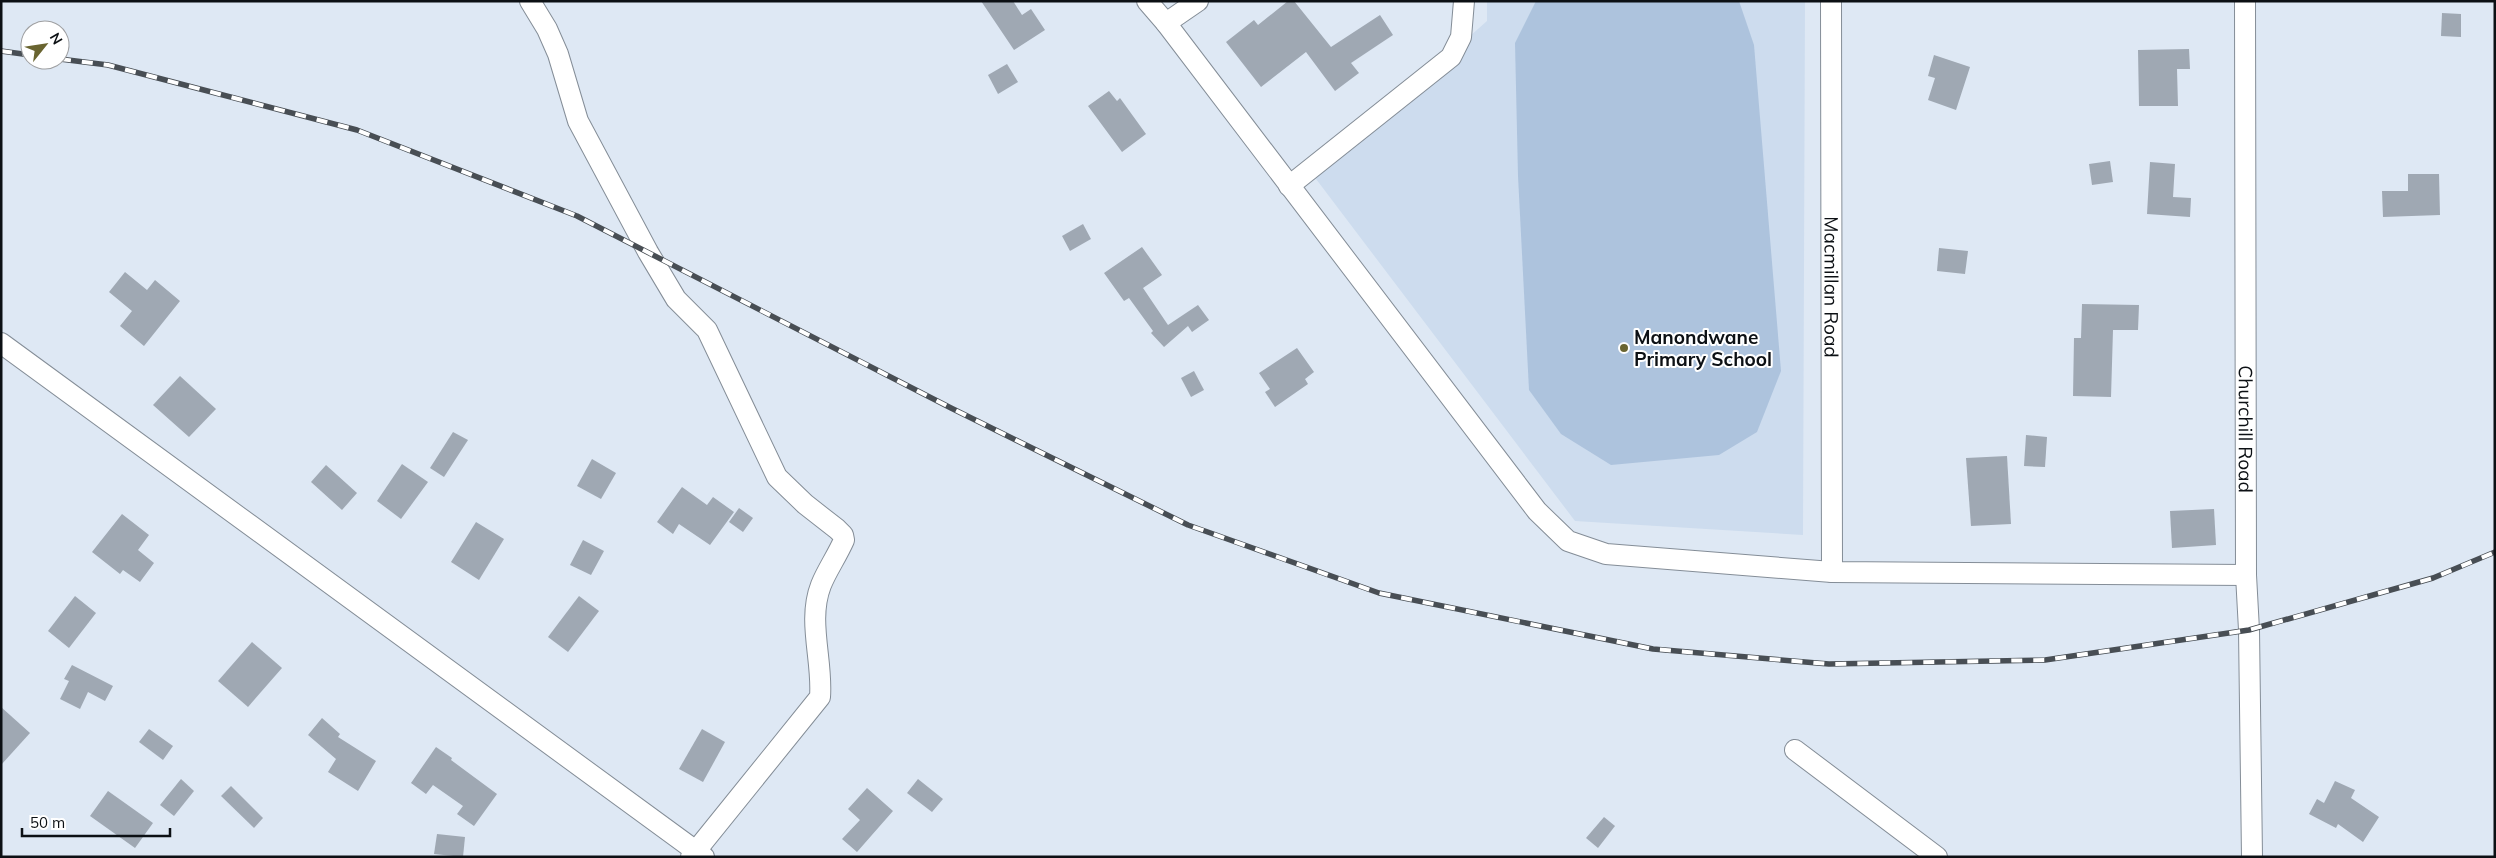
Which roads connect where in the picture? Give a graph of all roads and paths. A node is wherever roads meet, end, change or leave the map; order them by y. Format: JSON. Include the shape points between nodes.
{"nodes":[{"id":1,"x":530,"y":1,"type":"edge"},
{"id":2,"x":1147,"y":1,"type":"edge"},
{"id":3,"x":1198,"y":1,"type":"edge"},
{"id":4,"x":1464,"y":1,"type":"edge"},
{"id":5,"x":1831,"y":1,"type":"edge"},
{"id":6,"x":2244,"y":1,"type":"edge"},
{"id":7,"x":1166,"y":23,"type":"junction"},
{"id":8,"x":1289,"y":186,"type":"junction"},
{"id":9,"x":1,"y":343,"type":"edge"},
{"id":10,"x":1832,"y":572,"type":"junction"},
{"id":11,"x":2246,"y":575,"type":"junction"},
{"id":12,"x":1795,"y":750,"type":"dead end"},
{"id":13,"x":697,"y":855,"type":"edge"},
{"id":14,"x":1937,"y":857,"type":"edge"},
{"id":15,"x":2252,"y":857,"type":"edge"}],
"edges":[{"from":1,"to":13,"type":"street","via":[[558,54],[578,121],[676,299],[707,330],[777,477],[837,529],[844,540],[820,586],[815,621],[821,669],[820,697]]},
{"from":2,"to":7,"type":"street"},
{"from":3,"to":7,"type":"street"},
{"from":4,"to":8,"type":"street","via":[[1460,37],[1451,58]]},
{"from":5,"to":10,"type":"street","name":"Macmillan Road"},
{"from":6,"to":11,"type":"street","name":"Churchill Road"},
{"from":7,"to":8,"type":"street"},
{"from":8,"to":10,"type":"street","via":[[1537,511],[1568,541],[1606,554]]},
{"from":9,"to":13,"type":"street"},
{"from":10,"to":11,"type":"street"},
{"from":11,"to":15,"type":"street","name":"Churchill Road"},
{"from":12,"to":14,"type":"street"}]}
